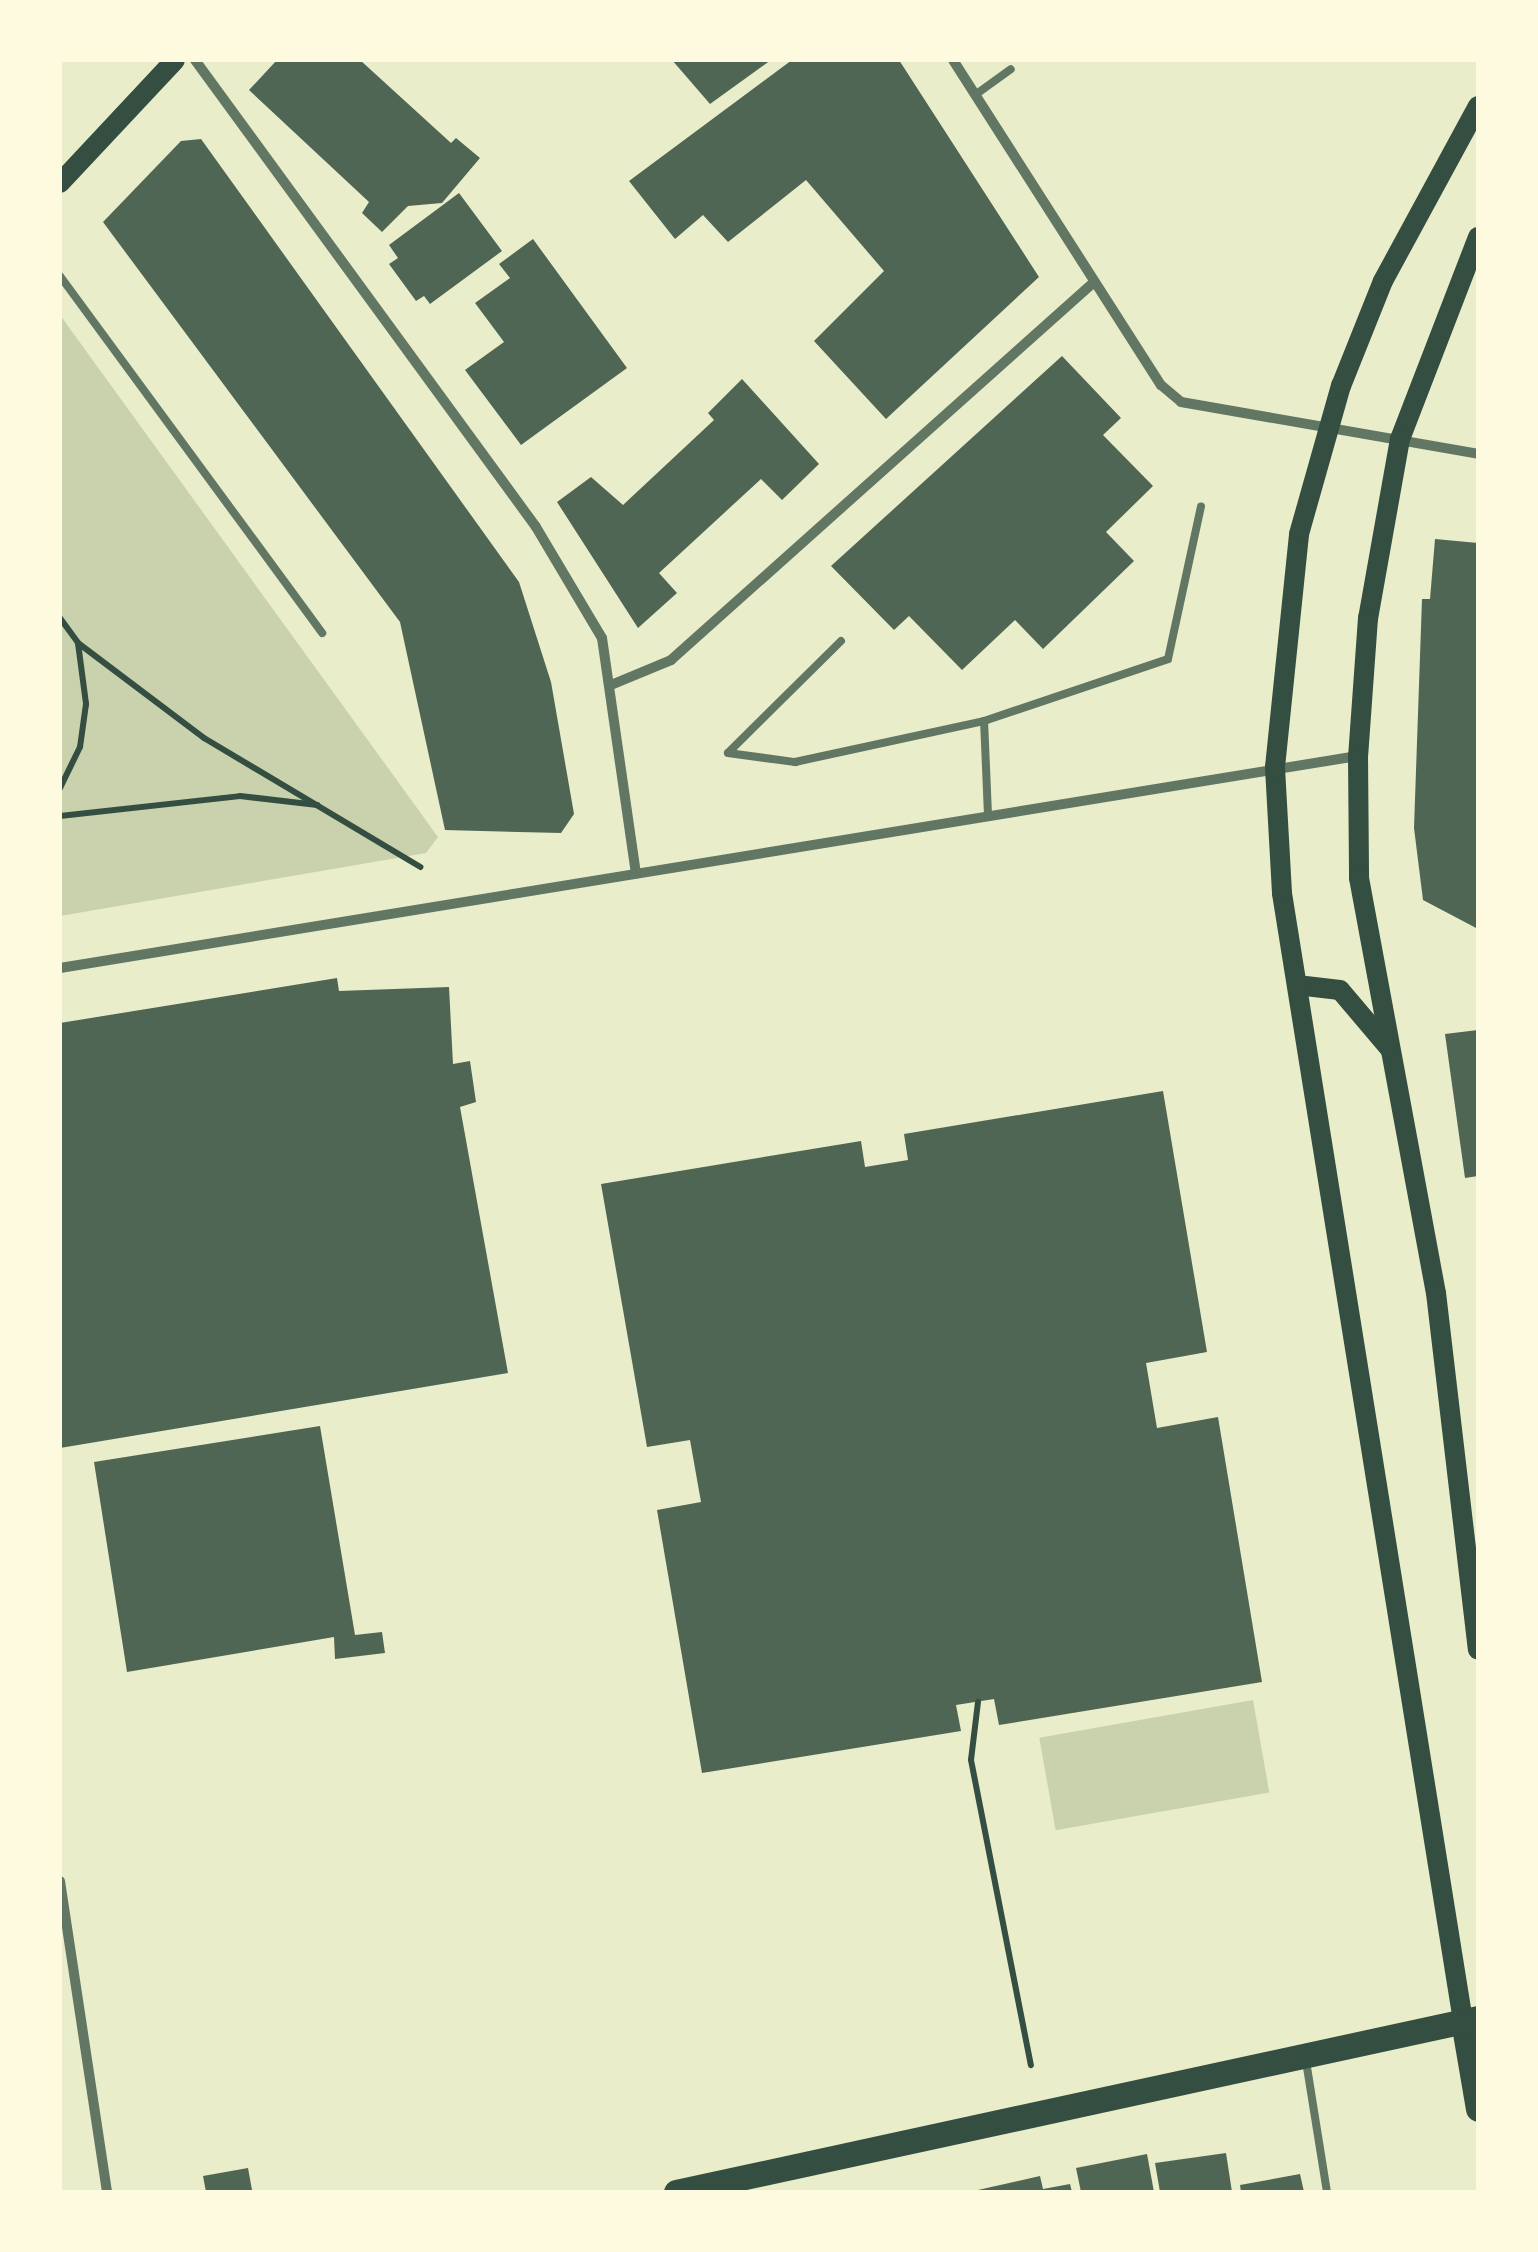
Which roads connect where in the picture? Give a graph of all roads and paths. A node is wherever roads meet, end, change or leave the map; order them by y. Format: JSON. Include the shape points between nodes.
{"nodes":[{"id":1,"x":175,"y":60,"type":"edge"},
{"id":2,"x":195,"y":60,"type":"edge"},
{"id":3,"x":953,"y":60,"type":"edge"},
{"id":4,"x":1012,"y":69,"type":"dead end"},
{"id":5,"x":975,"y":95,"type":"junction"},
{"id":6,"x":1478,"y":106,"type":"edge"},
{"id":7,"x":60,"y":182,"type":"edge"},
{"id":8,"x":1478,"y":237,"type":"edge"},
{"id":9,"x":60,"y":276,"type":"edge"},
{"id":10,"x":1094,"y":282,"type":"junction"},
{"id":11,"x":1329,"y":428,"type":"junction"},
{"id":12,"x":1400,"y":439,"type":"junction"},
{"id":13,"x":1478,"y":454,"type":"edge"},
{"id":14,"x":1200,"y":508,"type":"dead end"},
{"id":15,"x":60,"y":618,"type":"edge"},
{"id":16,"x":322,"y":633,"type":"dead end"},
{"id":17,"x":840,"y":641,"type":"dead end"},
{"id":18,"x":78,"y":644,"type":"junction"},
{"id":19,"x":611,"y":685,"type":"junction"},
{"id":20,"x":984,"y":721,"type":"junction"},
{"id":21,"x":1358,"y":756,"type":"junction"},
{"id":22,"x":1275,"y":767,"type":"junction"},
{"id":23,"x":60,"y":788,"type":"edge"},
{"id":24,"x":322,"y":806,"type":"junction"},
{"id":25,"x":60,"y":816,"type":"edge"},
{"id":26,"x":988,"y":816,"type":"junction"},
{"id":27,"x":420,"y":868,"type":"dead end"},
{"id":28,"x":636,"y":874,"type":"junction"},
{"id":29,"x":60,"y":968,"type":"edge"},
{"id":30,"x":1298,"y":985,"type":"junction"},
{"id":31,"x":1394,"y":1055,"type":"junction"},
{"id":32,"x":1478,"y":1650,"type":"edge"},
{"id":33,"x":978,"y":1702,"type":"dead end"},
{"id":34,"x":60,"y":1881,"type":"edge"},
{"id":35,"x":1471,"y":2019,"type":"edge"},
{"id":36,"x":1306,"y":2057,"type":"junction"},
{"id":37,"x":1031,"y":2065,"type":"dead end"},
{"id":38,"x":1478,"y":2109,"type":"edge"},
{"id":39,"x":710,"y":2189,"type":"edge"},
{"id":40,"x":108,"y":2192,"type":"edge"},
{"id":41,"x":676,"y":2192,"type":"edge"},
{"id":42,"x":1327,"y":2192,"type":"edge"}],
"edges":[{"from":1,"to":7,"type":"main road"},
{"from":2,"to":19,"type":"street","via":[[536,527],[602,638]]},
{"from":3,"to":5,"type":"street"},
{"from":4,"to":5,"type":"lane"},
{"from":5,"to":10,"type":"street"},
{"from":6,"to":11,"type":"main road","via":[[1383,281]]},
{"from":8,"to":12,"type":"main road"},
{"from":9,"to":16,"type":"lane"},
{"from":10,"to":11,"type":"street","via":[[1181,402]]},
{"from":10,"to":19,"type":"street","via":[[671,660]]},
{"from":11,"to":12,"type":"street"},
{"from":11,"to":22,"type":"main road","via":[[1283,636]]},
{"from":12,"to":13,"type":"street"},
{"from":12,"to":21,"type":"main road","via":[[1368,618]]},
{"from":14,"to":20,"type":"lane","via":[[1168,659]]},
{"from":15,"to":18,"type":"path"},
{"from":17,"to":20,"type":"lane","via":[[728,752],[795,762]]},
{"from":18,"to":23,"type":"path","via":[[86,726]]},
{"from":18,"to":24,"type":"path","via":[[204,738]]},
{"from":19,"to":28,"type":"street"},
{"from":20,"to":26,"type":"lane"},
{"from":21,"to":22,"type":"street"},
{"from":21,"to":31,"type":"main road","via":[[1359,878]]},
{"from":22,"to":26,"type":"street"},
{"from":22,"to":30,"type":"main road"},
{"from":24,"to":25,"type":"path","via":[[240,796]]},
{"from":24,"to":27,"type":"path"},
{"from":26,"to":28,"type":"street"},
{"from":28,"to":29,"type":"street"},
{"from":30,"to":31,"type":"main road","via":[[1340,990]]},
{"from":30,"to":35,"type":"main road"},
{"from":31,"to":32,"type":"main road","via":[[1436,1294]]},
{"from":33,"to":37,"type":"path","via":[[971,1760]]},
{"from":34,"to":40,"type":"street"},
{"from":35,"to":36,"type":"main road"},
{"from":35,"to":38,"type":"main road"},
{"from":36,"to":39,"type":"main road"},
{"from":36,"to":42,"type":"lane"},
{"from":39,"to":41,"type":"main road"}]}
